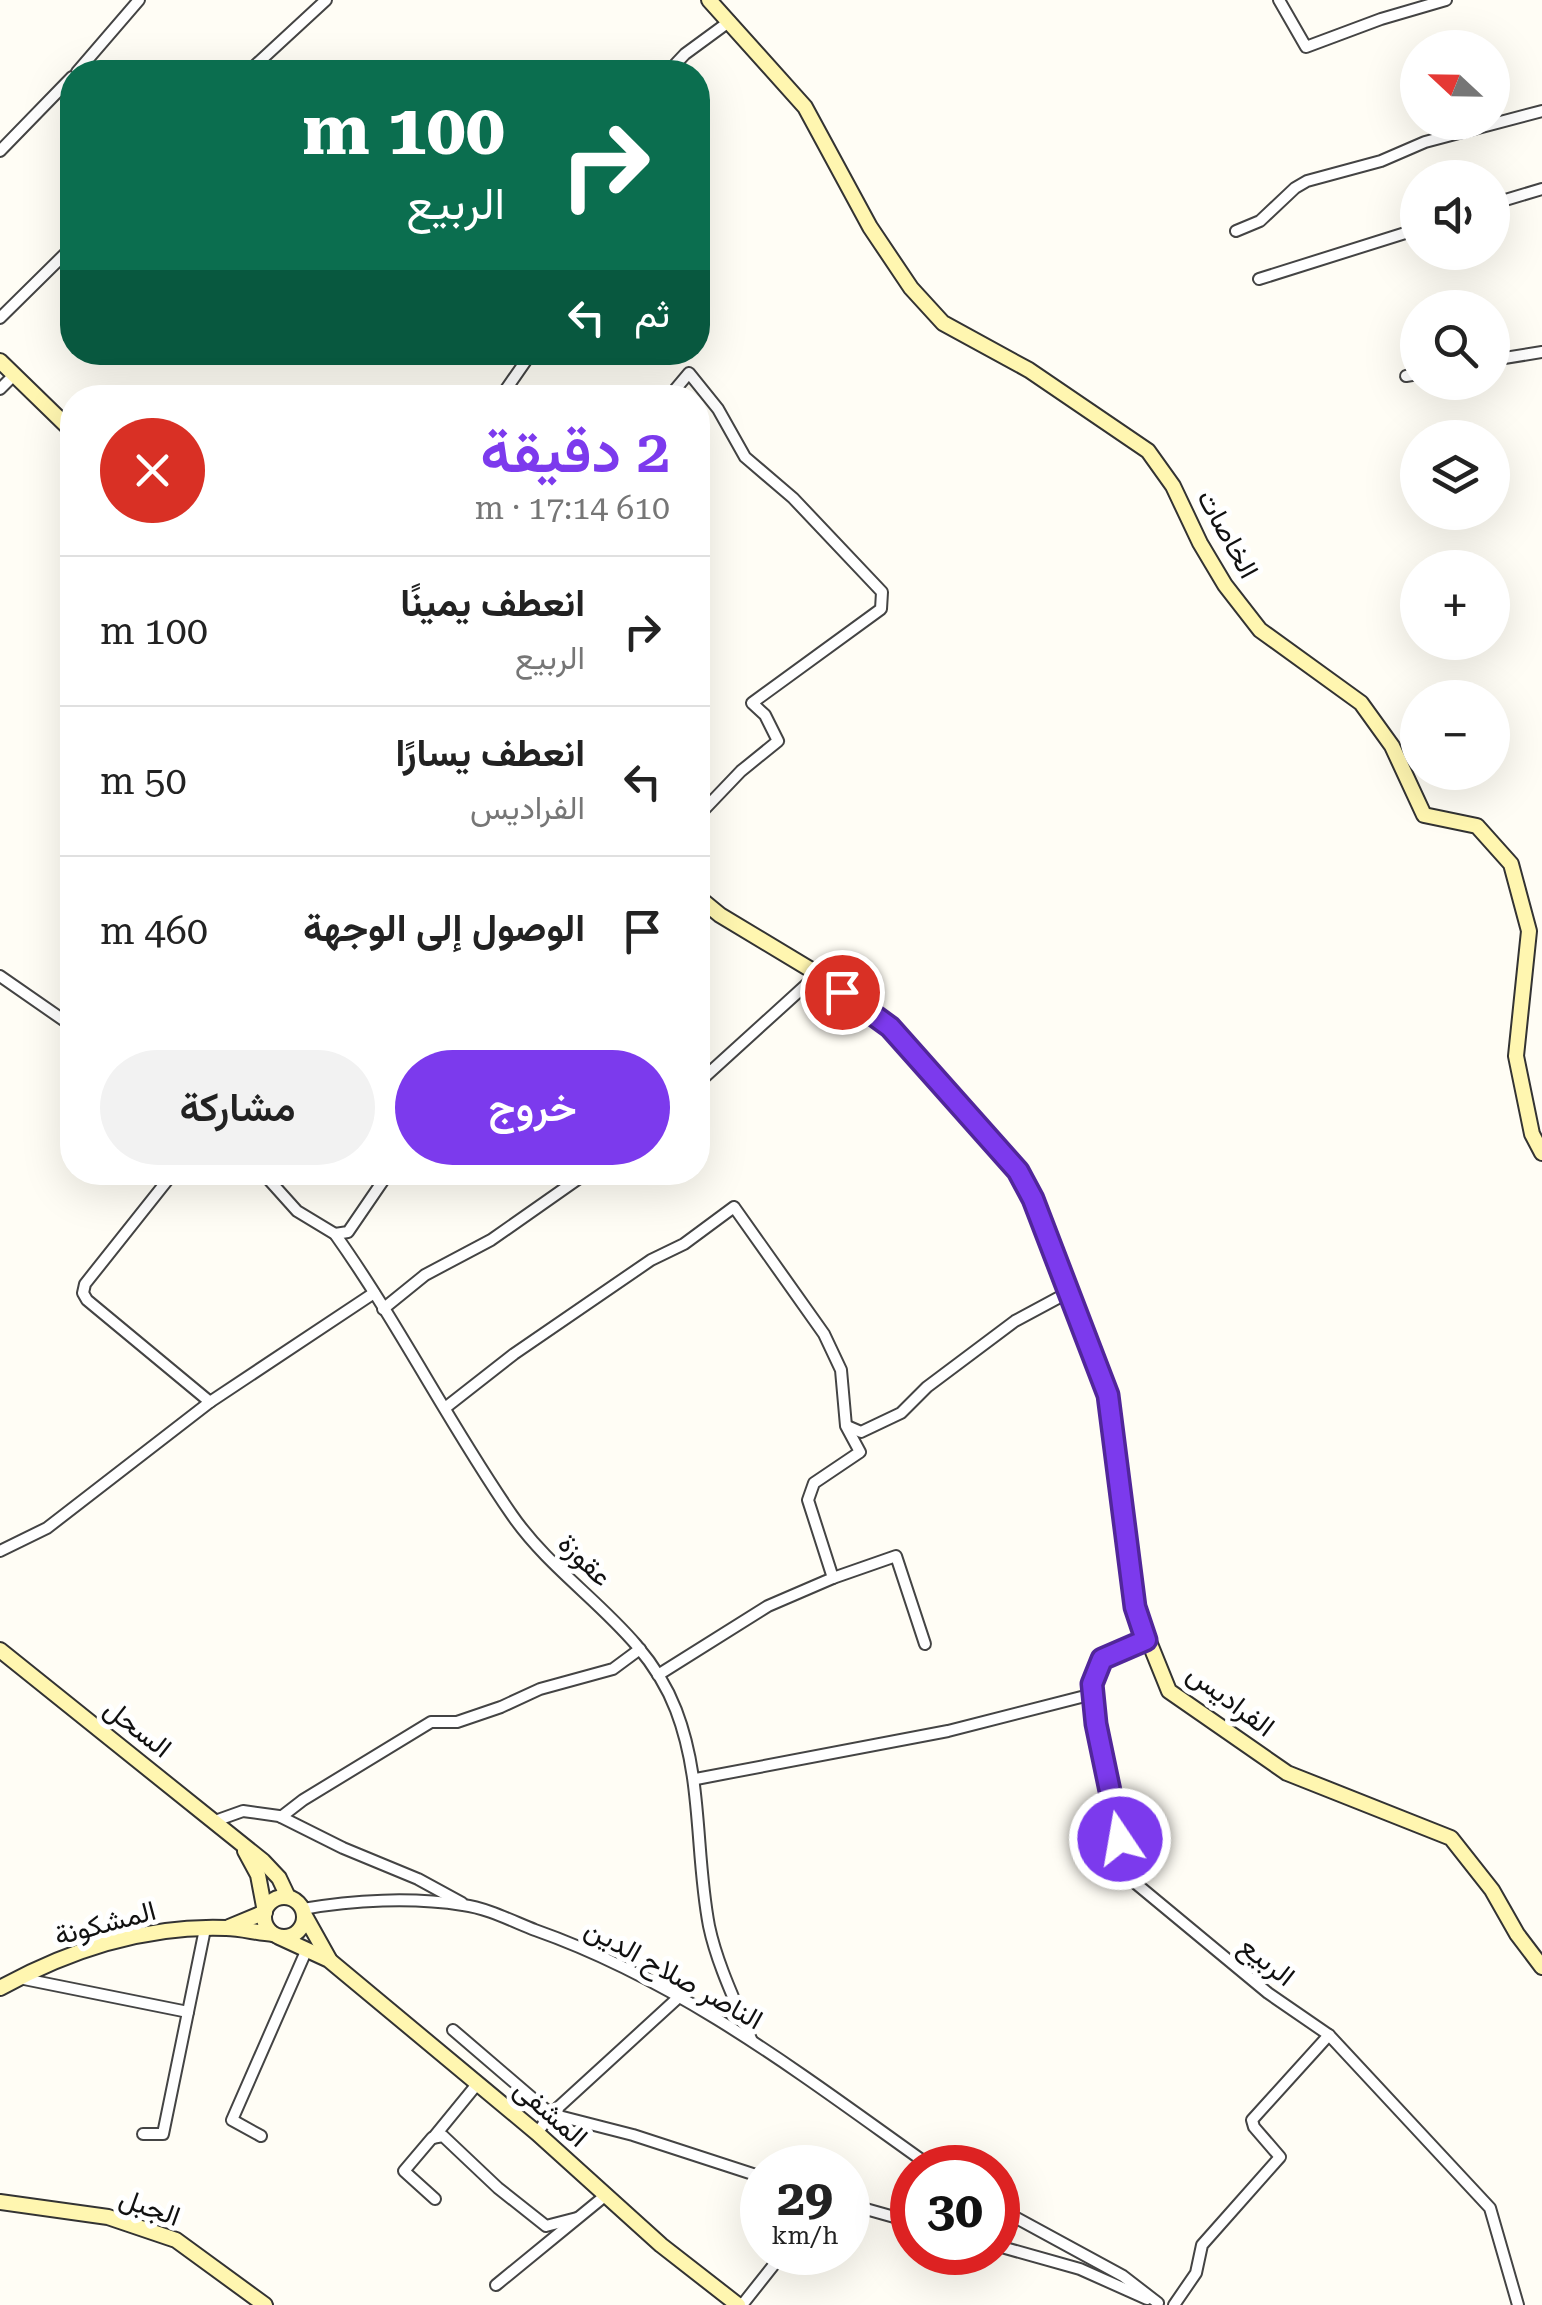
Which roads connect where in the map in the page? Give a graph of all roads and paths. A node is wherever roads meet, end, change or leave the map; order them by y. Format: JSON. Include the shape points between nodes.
{"nodes":[{"id":1,"x":138,"y":0,"type":"edge"},
{"id":2,"x":326,"y":0,"type":"edge"},
{"id":3,"x":709,"y":0,"type":"edge"},
{"id":4,"x":1278,"y":0,"type":"edge"},
{"id":5,"x":1446,"y":0,"type":"edge"},
{"id":6,"x":730,"y":21,"type":"junction"},
{"id":7,"x":87,"y":60,"type":"edge"},
{"id":8,"x":261,"y":60,"type":"edge"},
{"id":9,"x":679,"y":60,"type":"edge"},
{"id":10,"x":60,"y":89,"type":"edge"},
{"id":11,"x":1542,"y":111,"type":"edge"},
{"id":12,"x":0,"y":151,"type":"edge"},
{"id":13,"x":1542,"y":189,"type":"edge"},
{"id":14,"x":1510,"y":199,"type":"edge"},
{"id":15,"x":1236,"y":231,"type":"dead end"},
{"id":16,"x":1400,"y":235,"type":"edge"},
{"id":17,"x":60,"y":258,"type":"edge"},
{"id":18,"x":1259,"y":279,"type":"dead end"},
{"id":19,"x":0,"y":318,"type":"edge"},
{"id":20,"x":1542,"y":352,"type":"edge"},
{"id":21,"x":1510,"y":357,"type":"edge"},
{"id":22,"x":0,"y":361,"type":"edge"},
{"id":23,"x":14,"y":375,"type":"junction"},
{"id":24,"x":679,"y":385,"type":"edge"},
{"id":25,"x":699,"y":385,"type":"edge"},
{"id":26,"x":0,"y":389,"type":"edge"},
{"id":27,"x":710,"y":399,"type":"edge"},
{"id":28,"x":60,"y":420,"type":"edge"},
{"id":29,"x":710,"y":804,"type":"edge"},
{"id":30,"x":710,"y":907,"type":"edge"},
{"id":31,"x":818,"y":974,"type":"junction"},
{"id":32,"x":0,"y":976,"type":"edge"},
{"id":33,"x":60,"y":1013,"type":"edge"},
{"id":34,"x":710,"y":1072,"type":"edge"},
{"id":35,"x":1542,"y":1153,"type":"edge"},
{"id":36,"x":164,"y":1185,"type":"edge"},
{"id":37,"x":273,"y":1185,"type":"edge"},
{"id":38,"x":380,"y":1185,"type":"edge"},
{"id":39,"x":569,"y":1185,"type":"edge"},
{"id":40,"x":335,"y":1234,"type":"junction"},
{"id":41,"x":1068,"y":1292,"type":"junction"},
{"id":42,"x":374,"y":1293,"type":"junction"},
{"id":43,"x":383,"y":1308,"type":"junction"},
{"id":44,"x":210,"y":1402,"type":"junction"},
{"id":45,"x":445,"y":1408,"type":"junction"},
{"id":46,"x":846,"y":1426,"type":"junction"},
{"id":47,"x":0,"y":1551,"type":"edge"},
{"id":48,"x":834,"y":1578,"type":"junction"},
{"id":49,"x":1146,"y":1640,"type":"junction"},
{"id":50,"x":925,"y":1644,"type":"dead end"},
{"id":51,"x":640,"y":1648,"type":"junction"},
{"id":52,"x":0,"y":1650,"type":"edge"},
{"id":53,"x":658,"y":1675,"type":"junction"},
{"id":54,"x":1093,"y":1694,"type":"junction"},
{"id":55,"x":696,"y":1779,"type":"junction"},
{"id":56,"x":282,"y":1817,"type":"junction"},
{"id":57,"x":215,"y":1820,"type":"junction"},
{"id":58,"x":243,"y":1848,"type":"junction"},
{"id":59,"x":288,"y":1897,"type":"junction"},
{"id":60,"x":466,"y":1905,"type":"junction"},
{"id":61,"x":265,"y":1912,"type":"junction"},
{"id":62,"x":304,"y":1913,"type":"junction"},
{"id":63,"x":228,"y":1928,"type":"junction"},
{"id":64,"x":205,"y":1929,"type":"junction"},
{"id":65,"x":276,"y":1935,"type":"junction"},
{"id":66,"x":307,"y":1950,"type":"junction"},
{"id":67,"x":330,"y":1960,"type":"junction"},
{"id":68,"x":1542,"y":1967,"type":"edge"},
{"id":69,"x":18,"y":1978,"type":"junction"},
{"id":70,"x":0,"y":1988,"type":"edge"},
{"id":71,"x":680,"y":1996,"type":"junction"},
{"id":72,"x":188,"y":2012,"type":"junction"},
{"id":73,"x":453,"y":2030,"type":"dead end"},
{"id":74,"x":1329,"y":2036,"type":"junction"},
{"id":75,"x":751,"y":2039,"type":"junction"},
{"id":76,"x":478,"y":2082,"type":"junction"},
{"id":77,"x":551,"y":2114,"type":"junction"},
{"id":78,"x":537,"y":2132,"type":"junction"},
{"id":79,"x":143,"y":2134,"type":"dead end"},
{"id":80,"x":261,"y":2136,"type":"dead end"},
{"id":81,"x":432,"y":2138,"type":"junction"},
{"id":82,"x":901,"y":2145,"type":"edge"},
{"id":83,"x":740,"y":2170,"type":"edge"},
{"id":84,"x":606,"y":2195,"type":"junction"},
{"id":85,"x":435,"y":2199,"type":"dead end"},
{"id":86,"x":0,"y":2202,"type":"edge"},
{"id":87,"x":577,"y":2218,"type":"junction"},
{"id":88,"x":1020,"y":2220,"type":"edge"},
{"id":89,"x":1020,"y":2252,"type":"edge"},
{"id":90,"x":765,"y":2275,"type":"edge"},
{"id":91,"x":496,"y":2285,"type":"dead end"},
{"id":92,"x":1158,"y":2304,"type":"edge"},
{"id":93,"x":265,"y":2305,"type":"edge"},
{"id":94,"x":740,"y":2305,"type":"edge"},
{"id":95,"x":1174,"y":2305,"type":"edge"},
{"id":96,"x":1518,"y":2305,"type":"edge"}],
"edges":[{"from":1,"to":7,"type":"street"},
{"from":2,"to":8,"type":"street"},
{"from":3,"to":6,"type":"street","name":"الخاصات"},
{"from":4,"to":5,"type":"street","via":[[1306,48]]},
{"from":6,"to":9,"type":"street"},
{"from":6,"to":35,"type":"street","name":"الخاصات","via":[[806,108],[870,227],[943,323],[1029,370],[1148,451],[1225,585],[1260,630],[1360,703],[1392,746],[1424,815],[1477,826],[1511,864],[1529,931],[1516,1056]]},
{"from":10,"to":12,"type":"street"},
{"from":11,"to":15,"type":"street","via":[[1308,181],[1260,221]]},
{"from":13,"to":14,"type":"street"},
{"from":16,"to":18,"type":"street"},
{"from":17,"to":19,"type":"street"},
{"from":20,"to":21,"type":"street"},
{"from":22,"to":23,"type":"street"},
{"from":23,"to":26,"type":"street"},
{"from":23,"to":28,"type":"street"},
{"from":24,"to":25,"type":"street","via":[[689,373]]},
{"from":27,"to":29,"type":"street","via":[[745,456],[882,592],[881,608],[752,703],[778,741]]},
{"from":30,"to":31,"type":"street","name":"الفراديس"},
{"from":31,"to":34,"type":"street"},
{"from":31,"to":41,"type":"street","name":"الفراديس","via":[[890,1027],[1018,1171]]},
{"from":32,"to":33,"type":"street"},
{"from":36,"to":44,"type":"street","via":[[83,1293]]},
{"from":37,"to":40,"type":"street","name":"عقوزة","via":[[296,1212]]},
{"from":38,"to":40,"type":"street","via":[[348,1232]]},
{"from":39,"to":43,"type":"street"},
{"from":40,"to":42,"type":"street","name":"عقوزة"},
{"from":41,"to":46,"type":"street","via":[[1015,1321],[901,1414],[861,1432]]},
{"from":41,"to":49,"type":"street","name":"الفراديس","via":[[1108,1395],[1135,1607]]},
{"from":42,"to":43,"type":"street","name":"عقوزة"},
{"from":42,"to":44,"type":"street"},
{"from":43,"to":45,"type":"street","name":"عقوزة"},
{"from":44,"to":47,"type":"street","via":[[46,1528]]},
{"from":45,"to":46,"type":"street","via":[[734,1207],[824,1334],[841,1370]]},
{"from":45,"to":51,"type":"street","name":"عقوزة","via":[[514,1517]]},
{"from":46,"to":48,"type":"street","via":[[860,1452],[814,1483],[808,1500]]},
{"from":48,"to":50,"type":"street","via":[[896,1556]]},
{"from":48,"to":53,"type":"street","via":[[768,1606]]},
{"from":49,"to":54,"type":"street","via":[[1102,1659]]},
{"from":49,"to":68,"type":"street","name":"الفراديس","via":[[1169,1691],[1287,1773],[1451,1838]]},
{"from":51,"to":53,"type":"street","name":"عقوزة"},
{"from":51,"to":56,"type":"street","via":[[613,1669],[456,1722],[432,1722]]},
{"from":52,"to":57,"type":"street","name":"السحل"},
{"from":53,"to":55,"type":"street","name":"عقوزة","via":[[676,1708]]},
{"from":54,"to":55,"type":"street","via":[[931,1734]]},
{"from":54,"to":74,"type":"street","name":"الربيع","via":[[1128,1877]]},
{"from":55,"to":75,"type":"street","name":"عقوزة","via":[[710,1928]]},
{"from":56,"to":57,"type":"street","via":[[243,1811]]},
{"from":56,"to":60,"type":"street"},
{"from":57,"to":58,"type":"street","name":"السحل"},
{"from":58,"to":59,"type":"street","name":"السحل","via":[[263,1861]]},
{"from":58,"to":61,"type":"street","via":[[258,1876]]},
{"from":59,"to":61,"type":"street"},
{"from":59,"to":62,"type":"street"},
{"from":60,"to":62,"type":"street","name":"الناصر صلاح الدين","via":[[372,1903]]},
{"from":60,"to":71,"type":"street","name":"الناصر صلاح الدين","via":[[593,1950]]},
{"from":61,"to":63,"type":"street"},
{"from":61,"to":65,"type":"street","via":[[266,1926]]},
{"from":62,"to":65,"type":"street","via":[[297,1933]]},
{"from":62,"to":67,"type":"street"},
{"from":63,"to":64,"type":"street","name":"المشكونة"},
{"from":63,"to":65,"type":"street"},
{"from":64,"to":69,"type":"street","name":"المشكونة","via":[[148,1932]]},
{"from":64,"to":72,"type":"street"},
{"from":65,"to":66,"type":"street"},
{"from":66,"to":67,"type":"street"},
{"from":66,"to":80,"type":"street","via":[[232,2120]]},
{"from":67,"to":76,"type":"street","name":"المشفى"},
{"from":69,"to":70,"type":"street","name":"المشكونة"},
{"from":69,"to":72,"type":"street"},
{"from":71,"to":75,"type":"street","name":"الناصر صلاح الدين"},
{"from":71,"to":77,"type":"street"},
{"from":72,"to":79,"type":"street","via":[[163,2134]]},
{"from":73,"to":77,"type":"street"},
{"from":74,"to":95,"type":"street","via":[[1252,2120],[1280,2157],[1202,2245],[1196,2273]]},
{"from":74,"to":96,"type":"street","name":"الربيع","via":[[1490,2208]]},
{"from":75,"to":82,"type":"street","name":"الناصر صلاح الدين"},
{"from":76,"to":78,"type":"street","name":"المشفى"},
{"from":76,"to":81,"type":"street"},
{"from":77,"to":78,"type":"street"},
{"from":77,"to":83,"type":"street"},
{"from":78,"to":84,"type":"street","name":"المشفى"},
{"from":81,"to":85,"type":"street","via":[[404,2171]]},
{"from":81,"to":87,"type":"street","via":[[443,2136],[546,2226]]},
{"from":84,"to":87,"type":"street"},
{"from":84,"to":94,"type":"street","name":"المشفى"},
{"from":86,"to":93,"type":"street","name":"الجبل","via":[[108,2217],[176,2240]]},
{"from":87,"to":91,"type":"street"},
{"from":88,"to":92,"type":"street","via":[[1123,2276]]},
{"from":89,"to":92,"type":"street","via":[[1080,2269]]},
{"from":90,"to":94,"type":"street"}]}
